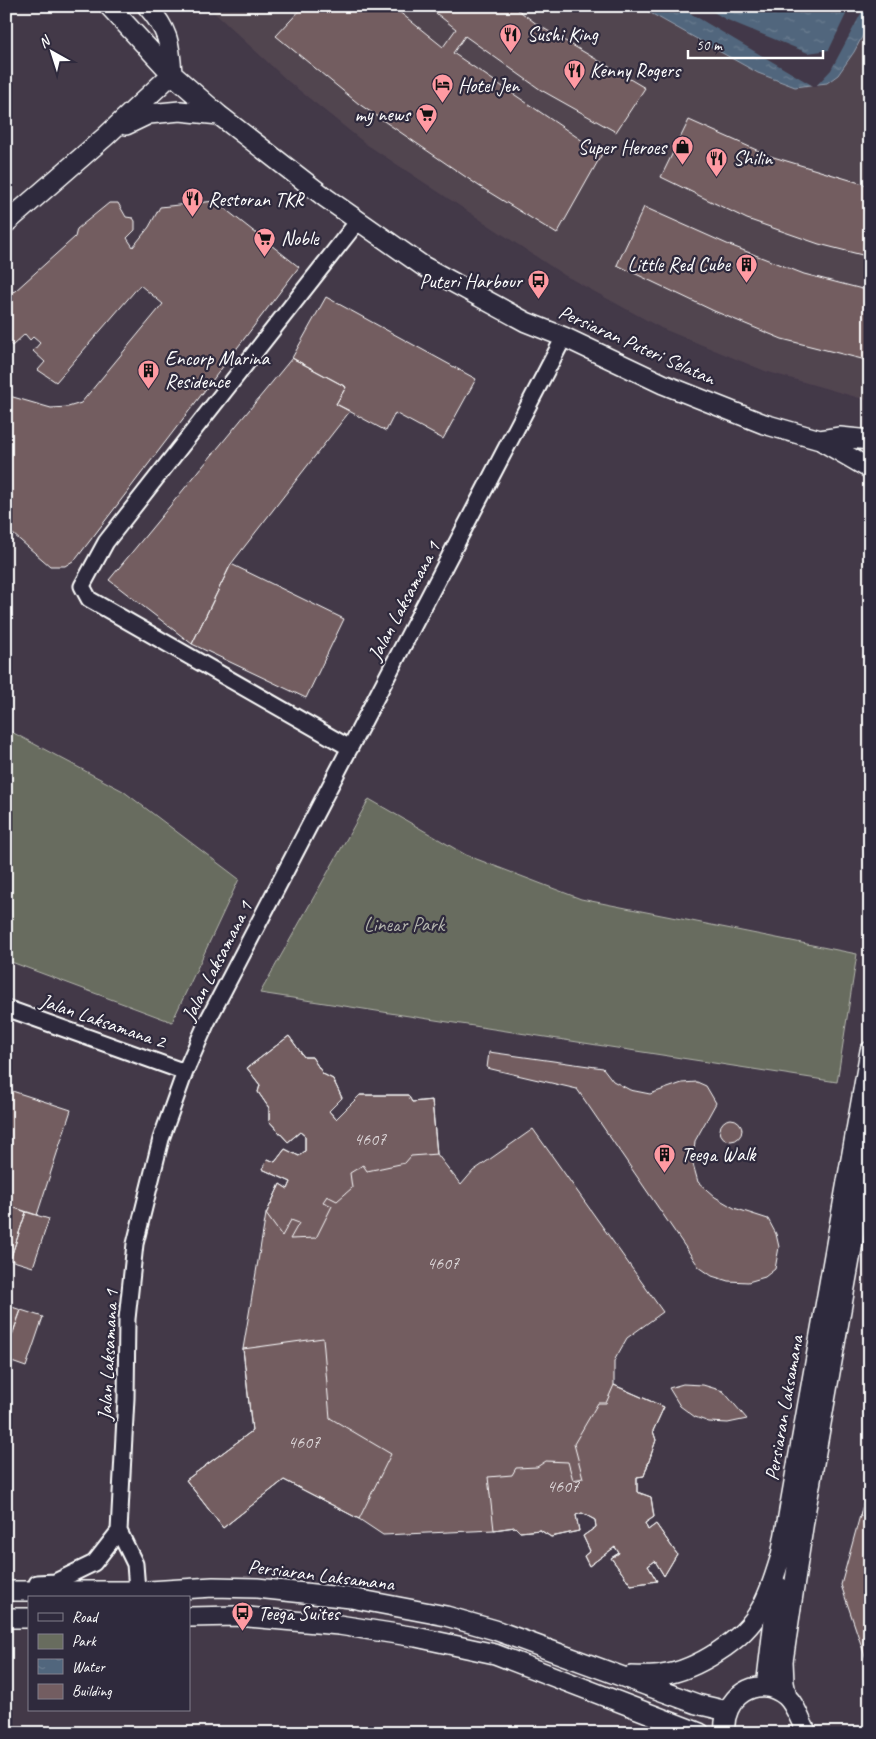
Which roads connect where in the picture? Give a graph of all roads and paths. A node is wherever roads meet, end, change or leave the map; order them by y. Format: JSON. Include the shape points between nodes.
{"nodes":[{"id":1,"x":147,"y":6,"type":"edge"},
{"id":2,"x":113,"y":11,"type":"edge"},
{"id":3,"x":172,"y":74,"type":"junction"},
{"id":4,"x":219,"y":115,"type":"junction"},
{"id":5,"x":106,"y":136,"type":"junction"},
{"id":6,"x":358,"y":221,"type":"junction"},
{"id":7,"x":6,"y":223,"type":"edge"},
{"id":8,"x":564,"y":337,"type":"junction"},
{"id":9,"x":820,"y":440,"type":"junction"},
{"id":10,"x":870,"y":440,"type":"edge"},
{"id":11,"x":870,"y":469,"type":"edge"},
{"id":12,"x":350,"y":748,"type":"junction"},
{"id":13,"x":6,"y":1008,"type":"edge"},
{"id":14,"x":870,"y":1051,"type":"edge"},
{"id":15,"x":185,"y":1072,"type":"junction"},
{"id":16,"x":870,"y":1146,"type":"edge"},
{"id":17,"x":119,"y":1530,"type":"junction"},
{"id":18,"x":781,"y":1556,"type":"junction"},
{"id":19,"x":6,"y":1586,"type":"edge"},
{"id":20,"x":137,"y":1590,"type":"junction"},
{"id":21,"x":6,"y":1591,"type":"edge"},
{"id":22,"x":190,"y":1617,"type":"edge"},
{"id":23,"x":6,"y":1618,"type":"edge"},
{"id":24,"x":28,"y":1618,"type":"edge"},
{"id":25,"x":620,"y":1677,"type":"junction"},
{"id":26,"x":766,"y":1687,"type":"junction"},
{"id":27,"x":787,"y":1697,"type":"junction"},
{"id":28,"x":727,"y":1711,"type":"junction"},
{"id":29,"x":801,"y":1728,"type":"edge"},
{"id":30,"x":700,"y":1733,"type":"edge"},
{"id":31,"x":725,"y":1733,"type":"edge"}],
"edges":[{"from":1,"to":3,"type":"street","via":[[166,32]]},
{"from":2,"to":3,"type":"street","name":"Persiaran Puteri Selatan"},
{"from":3,"to":4,"type":"street","name":"Persiaran Puteri Selatan"},
{"from":3,"to":5,"type":"street"},
{"from":4,"to":5,"type":"street","via":[[180,111],[149,114]]},
{"from":4,"to":6,"type":"street","name":"Persiaran Puteri Selatan"},
{"from":5,"to":7,"type":"street"},
{"from":6,"to":8,"type":"street","name":"Persiaran Puteri Selatan","via":[[423,266],[526,322]]},
{"from":6,"to":12,"type":"street","via":[[106,542],[82,586],[89,600]]},
{"from":8,"to":9,"type":"street","name":"Persiaran Puteri Selatan","via":[[663,384],[764,424]]},
{"from":8,"to":12,"type":"street","name":"Jalan Laksamana 1"},
{"from":9,"to":10,"type":"street","name":"Persiaran Puteri Selatan","via":[[840,437]]},
{"from":9,"to":11,"type":"street"},
{"from":12,"to":15,"type":"street","name":"Jalan Laksamana 1","via":[[207,1022]]},
{"from":13,"to":15,"type":"street","name":"Jalan Laksamana 2"},
{"from":14,"to":18,"type":"street","name":"Persiaran Laksamana"},
{"from":15,"to":17,"type":"street","name":"Jalan Laksamana 1","via":[[161,1139],[135,1244],[127,1319]]},
{"from":16,"to":27,"type":"street","via":[[805,1514],[784,1661]]},
{"from":17,"to":19,"type":"street","via":[[94,1563],[55,1582]]},
{"from":17,"to":20,"type":"street","via":[[135,1564]]},
{"from":18,"to":25,"type":"street","name":"Persiaran Laksamana","via":[[760,1612],[735,1640],[698,1663],[663,1675]]},
{"from":18,"to":26,"type":"street"},
{"from":20,"to":21,"type":"street","name":"Persiaran Laksamana"},
{"from":20,"to":25,"type":"street","name":"Persiaran Laksamana","via":[[240,1588],[352,1598],[446,1616],[495,1630]]},
{"from":22,"to":30,"type":"street","via":[[237,1616],[339,1625],[495,1654]]},
{"from":23,"to":24,"type":"street"},
{"from":25,"to":28,"type":"street","name":"Persiaran Laksamana","via":[[696,1704]]},
{"from":26,"to":27,"type":"street"},
{"from":26,"to":28,"type":"street","via":[[742,1692]]},
{"from":27,"to":29,"type":"street","via":[[794,1706]]},
{"from":28,"to":31,"type":"street"}]}
